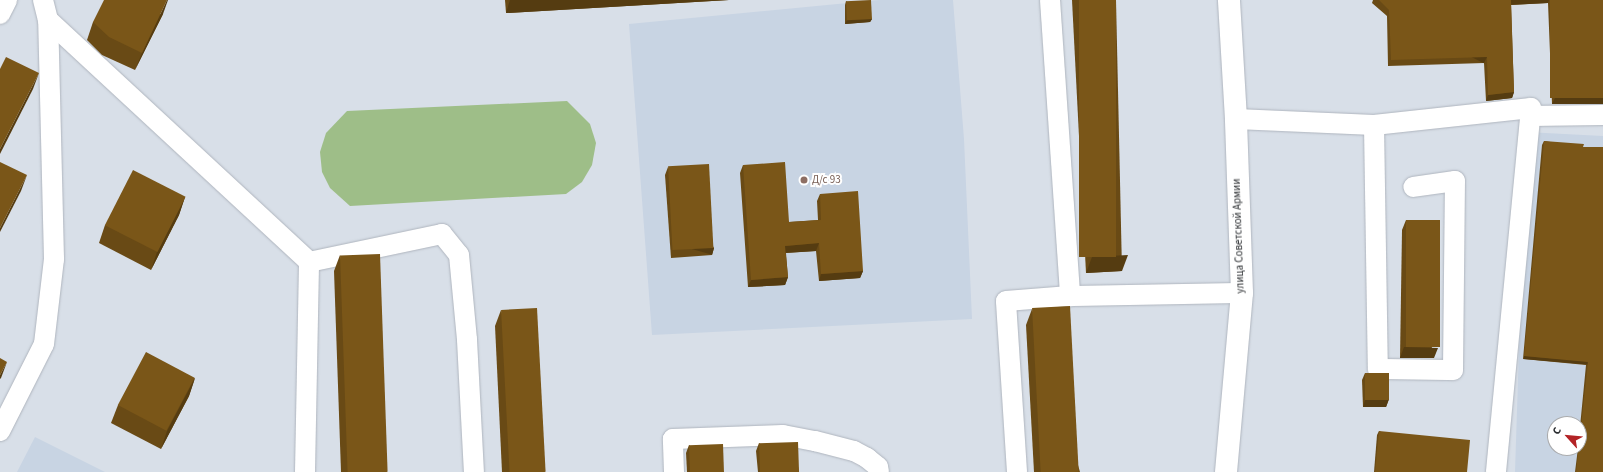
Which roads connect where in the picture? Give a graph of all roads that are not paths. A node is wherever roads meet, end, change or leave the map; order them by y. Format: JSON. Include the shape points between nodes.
{"nodes":[{"id":1,"x":7,"y":0,"type":"edge"},
{"id":2,"x":43,"y":0,"type":"edge"},
{"id":3,"x":1050,"y":0,"type":"edge"},
{"id":4,"x":1229,"y":0,"type":"edge"},
{"id":5,"x":0,"y":14,"type":"edge"},
{"id":6,"x":48,"y":20,"type":"junction"},
{"id":7,"x":1603,"y":115,"type":"edge"},
{"id":8,"x":1530,"y":116,"type":"junction"},
{"id":9,"x":1236,"y":120,"type":"junction"},
{"id":10,"x":1374,"y":125,"type":"junction"},
{"id":11,"x":1413,"y":187,"type":"dead end"},
{"id":12,"x":309,"y":262,"type":"junction"},
{"id":13,"x":1242,"y":293,"type":"junction"},
{"id":14,"x":1070,"y":296,"type":"junction"},
{"id":15,"x":0,"y":431,"type":"edge"},
{"id":16,"x":305,"y":472,"type":"edge"},
{"id":17,"x":474,"y":472,"type":"edge"},
{"id":18,"x":674,"y":472,"type":"edge"},
{"id":19,"x":879,"y":472,"type":"edge"},
{"id":20,"x":1017,"y":472,"type":"edge"},
{"id":21,"x":1226,"y":472,"type":"edge"},
{"id":22,"x":1496,"y":472,"type":"edge"}],
"edges":[{"from":1,"to":5,"type":"street"},
{"from":2,"to":6,"type":"street"},
{"from":3,"to":14,"type":"street"},
{"from":4,"to":9,"type":"main road","name":"улица Советской Армии"},
{"from":6,"to":12,"type":"street"},
{"from":6,"to":15,"type":"street","via":[[54,259],[44,344]]},
{"from":7,"to":8,"type":"street"},
{"from":8,"to":10,"type":"street","via":[[1531,108]]},
{"from":8,"to":22,"type":"street"},
{"from":9,"to":10,"type":"street"},
{"from":9,"to":13,"type":"main road","name":"улица Советской Армии"},
{"from":10,"to":11,"type":"street","via":[[1378,369],[1453,370],[1455,182]]},
{"from":12,"to":16,"type":"street"},
{"from":12,"to":17,"type":"street","via":[[442,234],[451,244],[459,255],[460,262]]},
{"from":13,"to":14,"type":"street"},
{"from":13,"to":21,"type":"main road","name":"улица Советской Армии"},
{"from":14,"to":20,"type":"street","via":[[1006,302]]},
{"from":18,"to":19,"type":"street","via":[[673,439],[782,435],[815,440],[854,451],[867,458]]}]}
